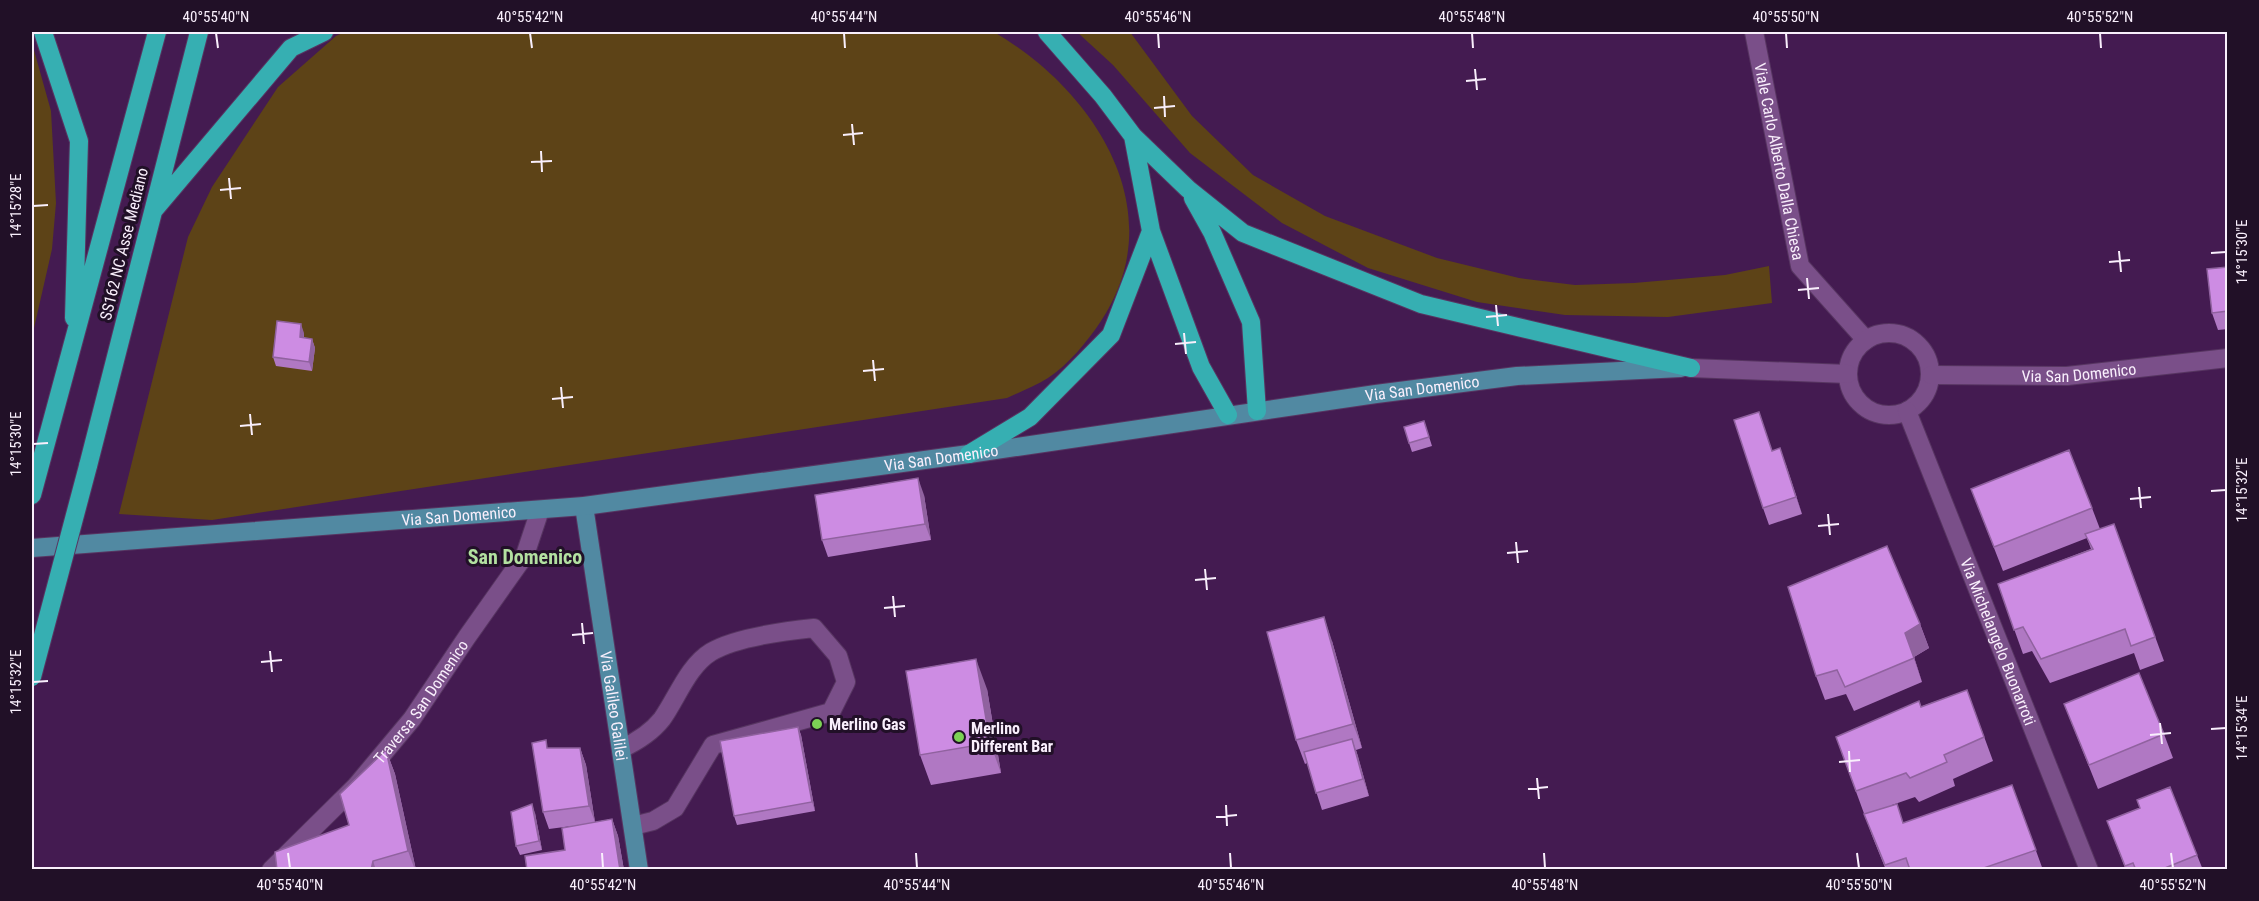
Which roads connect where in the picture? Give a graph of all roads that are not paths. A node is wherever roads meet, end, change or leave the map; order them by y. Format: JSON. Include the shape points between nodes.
{"nodes":[{"id":1,"x":43,"y":32,"type":"edge"},
{"id":2,"x":157,"y":32,"type":"edge"},
{"id":3,"x":199,"y":32,"type":"edge"},
{"id":4,"x":324,"y":32,"type":"edge"},
{"id":5,"x":1047,"y":32,"type":"edge"},
{"id":6,"x":1754,"y":32,"type":"edge"},
{"id":7,"x":1133,"y":136,"type":"junction"},
{"id":8,"x":1188,"y":189,"type":"junction"},
{"id":9,"x":151,"y":213,"type":"junction"},
{"id":10,"x":1151,"y":231,"type":"junction"},
{"id":11,"x":1866,"y":340,"type":"junction"},
{"id":12,"x":73,"y":347,"type":"junction"},
{"id":13,"x":2228,"y":358,"type":"edge"},
{"id":14,"x":1691,"y":368,"type":"junction"},
{"id":15,"x":1848,"y":374,"type":"junction"},
{"id":16,"x":1931,"y":375,"type":"junction"},
{"id":17,"x":1257,"y":411,"type":"junction"},
{"id":18,"x":1907,"y":411,"type":"junction"},
{"id":19,"x":1228,"y":415,"type":"junction"},
{"id":20,"x":969,"y":454,"type":"junction"},
{"id":21,"x":32,"y":495,"type":"edge"},
{"id":22,"x":584,"y":506,"type":"junction"},
{"id":23,"x":540,"y":510,"type":"junction"},
{"id":24,"x":32,"y":548,"type":"edge"},
{"id":25,"x":32,"y":677,"type":"edge"},
{"id":26,"x":621,"y":749,"type":"junction"},
{"id":27,"x":633,"y":826,"type":"junction"},
{"id":28,"x":271,"y":870,"type":"edge"},
{"id":29,"x":639,"y":870,"type":"edge"},
{"id":30,"x":2089,"y":870,"type":"edge"}],
"edges":[{"from":1,"to":12,"type":"highway","via":[[79,141]]},
{"from":2,"to":12,"type":"highway","name":"SS162 NC Asse Mediano"},
{"from":3,"to":9,"type":"highway","name":"SS162 NC Asse Mediano"},
{"from":4,"to":9,"type":"highway","via":[[291,48]]},
{"from":5,"to":7,"type":"highway"},
{"from":6,"to":11,"type":"street","name":"Viale Carlo Alberto Dalla Chiesa","via":[[1800,267]]},
{"from":7,"to":8,"type":"highway"},
{"from":7,"to":10,"type":"highway"},
{"from":8,"to":14,"type":"highway","via":[[1243,232],[1421,304]]},
{"from":8,"to":17,"type":"highway","via":[[1212,232],[1251,322]]},
{"from":9,"to":25,"type":"highway","name":"SS162 NC Asse Mediano","bridge":true},
{"from":10,"to":19,"type":"highway","via":[[1201,367]]},
{"from":10,"to":20,"type":"highway","via":[[1111,334],[1030,417]]},
{"from":11,"to":15,"type":"street","via":[[1850,361]]},
{"from":11,"to":16,"type":"street","via":[[1891,332],[1909,338],[1923,351]]},
{"from":12,"to":21,"type":"highway","name":"SS162 NC Asse Mediano"},
{"from":13,"to":16,"type":"street","name":"Via San Domenico","via":[[2067,376]]},
{"from":14,"to":15,"type":"street","name":"Via San Domenico"},
{"from":14,"to":17,"type":"main road","name":"Via San Domenico","via":[[1517,376]]},
{"from":15,"to":18,"type":"street","via":[[1857,400],[1868,409],[1894,415]]},
{"from":16,"to":18,"type":"street","via":[[1924,397]]},
{"from":17,"to":19,"type":"main road","name":"Via San Domenico"},
{"from":18,"to":30,"type":"street","name":"Via Michelangelo Buonarroti"},
{"from":19,"to":20,"type":"main road","name":"Via San Domenico"},
{"from":20,"to":22,"type":"main road","name":"Via San Domenico"},
{"from":22,"to":23,"type":"main road","name":"Via San Domenico"},
{"from":22,"to":26,"type":"main road","name":"Via Galileo Galilei"},
{"from":23,"to":24,"type":"main road","name":"Via San Domenico"},
{"from":23,"to":28,"type":"street","name":"Traversa San Domenico","via":[[525,555],[412,719],[356,786]]},
{"from":26,"to":27,"type":"main road","name":"Via Galileo Galilei"},
{"from":26,"to":27,"type":"street","via":[[638,741],[661,720],[686,678],[709,653],[786,631],[814,628],[838,656],[846,682],[831,712],[713,745],[675,808],[653,821]]},
{"from":27,"to":29,"type":"main road","name":"Via Galileo Galilei"}]}
